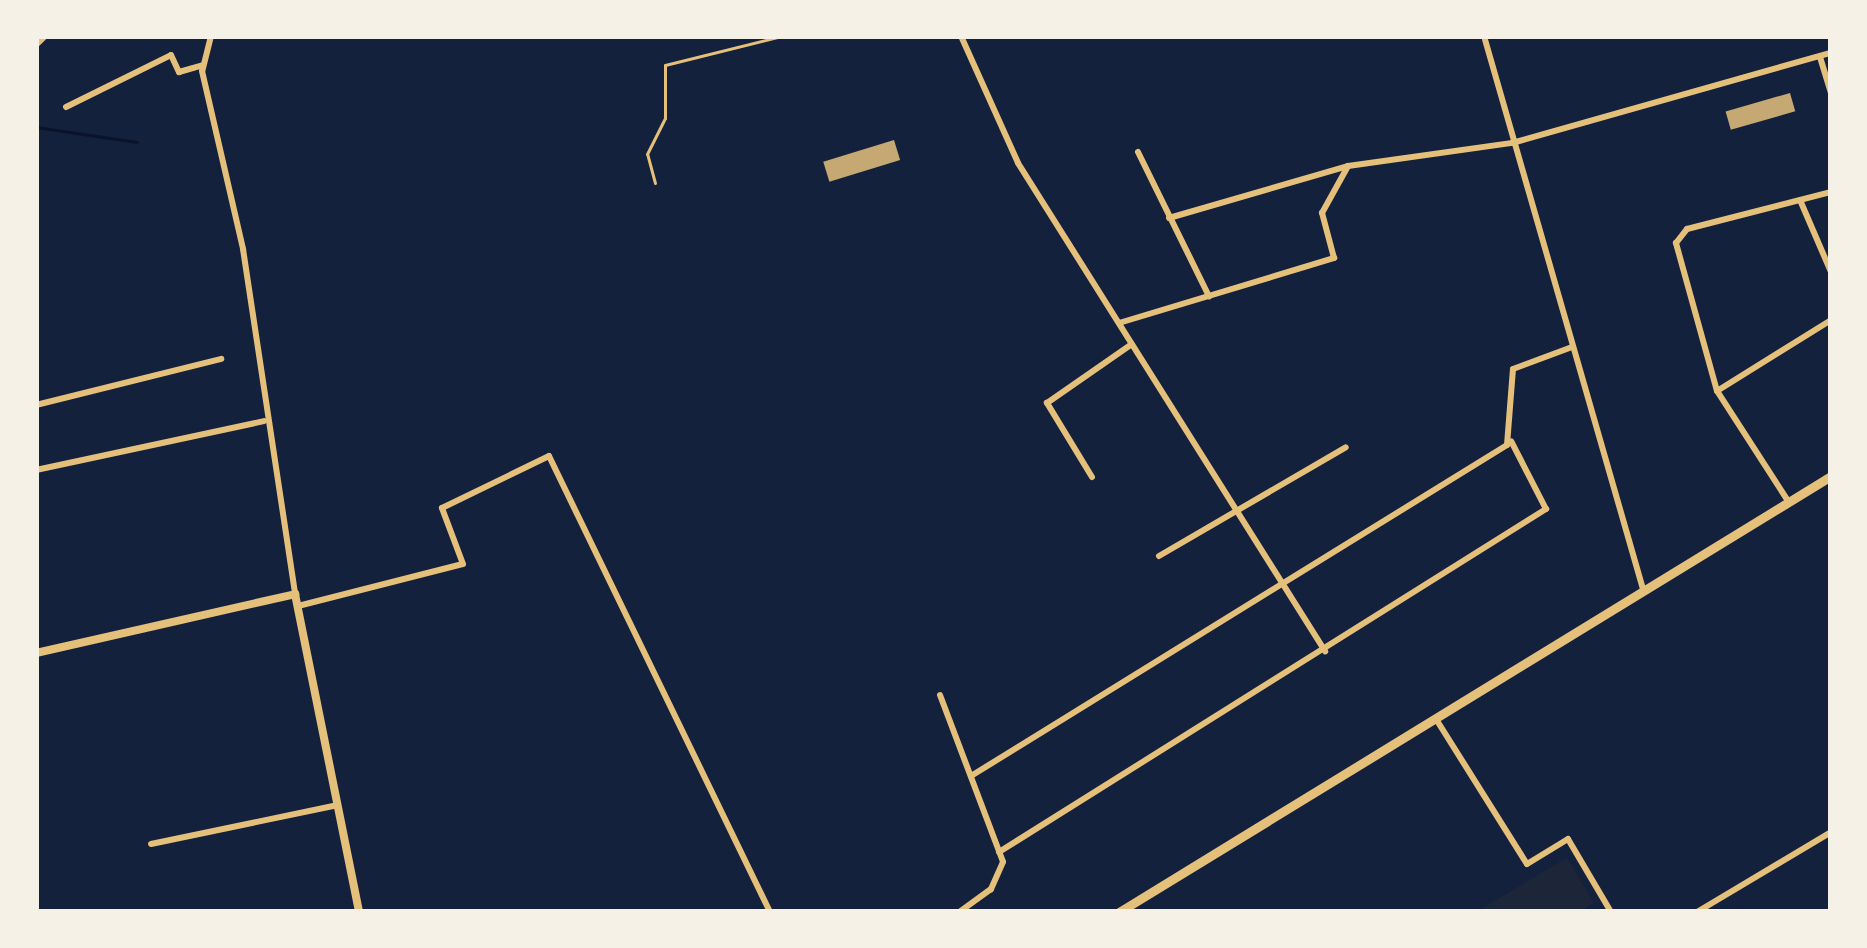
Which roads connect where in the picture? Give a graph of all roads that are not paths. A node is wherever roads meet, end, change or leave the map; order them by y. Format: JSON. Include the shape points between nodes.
{"nodes":[{"id":1,"x":44,"y":36,"type":"edge"},
{"id":2,"x":211,"y":36,"type":"edge"},
{"id":3,"x":781,"y":36,"type":"edge"},
{"id":4,"x":961,"y":36,"type":"edge"},
{"id":5,"x":1484,"y":36,"type":"edge"},
{"id":6,"x":36,"y":44,"type":"edge"},
{"id":7,"x":1831,"y":53,"type":"edge"},
{"id":8,"x":1820,"y":56,"type":"junction"},
{"id":9,"x":202,"y":65,"type":"junction"},
{"id":10,"x":1831,"y":94,"type":"edge"},
{"id":11,"x":67,"y":107,"type":"dead end"},
{"id":12,"x":1512,"y":143,"type":"junction"},
{"id":13,"x":1138,"y":152,"type":"dead end"},
{"id":14,"x":1348,"y":166,"type":"junction"},
{"id":15,"x":655,"y":183,"type":"dead end"},
{"id":16,"x":1831,"y":192,"type":"edge"},
{"id":17,"x":1800,"y":200,"type":"junction"},
{"id":18,"x":1169,"y":218,"type":"junction"},
{"id":19,"x":1831,"y":272,"type":"edge"},
{"id":20,"x":1210,"y":296,"type":"junction"},
{"id":21,"x":1831,"y":320,"type":"edge"},
{"id":22,"x":1119,"y":323,"type":"junction"},
{"id":23,"x":1132,"y":344,"type":"junction"},
{"id":24,"x":1572,"y":347,"type":"junction"},
{"id":25,"x":221,"y":359,"type":"dead end"},
{"id":26,"x":1718,"y":391,"type":"junction"},
{"id":27,"x":36,"y":405,"type":"edge"},
{"id":28,"x":265,"y":421,"type":"junction"},
{"id":29,"x":1511,"y":441,"type":"junction"},
{"id":30,"x":1346,"y":447,"type":"dead end"},
{"id":31,"x":36,"y":470,"type":"edge"},
{"id":32,"x":1831,"y":476,"type":"edge"},
{"id":33,"x":1092,"y":477,"type":"dead end"},
{"id":34,"x":1789,"y":502,"type":"junction"},
{"id":35,"x":1236,"y":511,"type":"junction"},
{"id":36,"x":1159,"y":556,"type":"dead end"},
{"id":37,"x":1282,"y":585,"type":"junction"},
{"id":38,"x":1643,"y":589,"type":"junction"},
{"id":39,"x":295,"y":594,"type":"junction"},
{"id":40,"x":298,"y":606,"type":"junction"},
{"id":41,"x":1325,"y":651,"type":"junction"},
{"id":42,"x":36,"y":652,"type":"edge"},
{"id":43,"x":940,"y":695,"type":"dead end"},
{"id":44,"x":1436,"y":719,"type":"junction"},
{"id":45,"x":971,"y":776,"type":"junction"},
{"id":46,"x":338,"y":805,"type":"junction"},
{"id":47,"x":1831,"y":832,"type":"edge"},
{"id":48,"x":151,"y":844,"type":"dead end"},
{"id":49,"x":999,"y":852,"type":"junction"},
{"id":50,"x":359,"y":912,"type":"edge"},
{"id":51,"x":770,"y":912,"type":"edge"},
{"id":52,"x":959,"y":912,"type":"edge"},
{"id":53,"x":1119,"y":912,"type":"edge"},
{"id":54,"x":1611,"y":912,"type":"edge"},
{"id":55,"x":1697,"y":912,"type":"edge"}],
"edges":[{"from":1,"to":6,"type":"street"},
{"from":2,"to":9,"type":"street"},
{"from":3,"to":15,"type":"lane","via":[[665,65],[665,118],[647,154]]},
{"from":4,"to":22,"type":"street","via":[[1018,163]]},
{"from":5,"to":12,"type":"street"},
{"from":7,"to":8,"type":"street"},
{"from":8,"to":10,"type":"street"},
{"from":8,"to":12,"type":"street"},
{"from":9,"to":11,"type":"street","via":[[179,72],[171,55]]},
{"from":9,"to":28,"type":"street"},
{"from":12,"to":14,"type":"street"},
{"from":12,"to":24,"type":"street"},
{"from":13,"to":18,"type":"street"},
{"from":14,"to":18,"type":"street"},
{"from":14,"to":20,"type":"street","via":[[1322,214],[1334,258]]},
{"from":16,"to":17,"type":"street"},
{"from":17,"to":19,"type":"street"},
{"from":17,"to":26,"type":"street","via":[[1678,234]]},
{"from":18,"to":20,"type":"street"},
{"from":20,"to":22,"type":"street"},
{"from":21,"to":26,"type":"street"},
{"from":22,"to":23,"type":"street"},
{"from":23,"to":33,"type":"street","via":[[1047,403]]},
{"from":23,"to":35,"type":"street"},
{"from":24,"to":29,"type":"street","via":[[1513,369]]},
{"from":24,"to":38,"type":"street"},
{"from":25,"to":27,"type":"street"},
{"from":26,"to":34,"type":"street"},
{"from":28,"to":31,"type":"street"},
{"from":28,"to":39,"type":"street"},
{"from":29,"to":37,"type":"street"},
{"from":29,"to":41,"type":"street","via":[[1546,509]]},
{"from":30,"to":35,"type":"street"},
{"from":32,"to":34,"type":"main road"},
{"from":34,"to":38,"type":"main road"},
{"from":35,"to":36,"type":"street"},
{"from":35,"to":37,"type":"street"},
{"from":37,"to":41,"type":"street"},
{"from":37,"to":45,"type":"street"},
{"from":38,"to":44,"type":"main road"},
{"from":39,"to":40,"type":"street"},
{"from":39,"to":42,"type":"street"},
{"from":40,"to":46,"type":"street"},
{"from":40,"to":51,"type":"street","via":[[463,564],[442,508],[549,456]]},
{"from":41,"to":49,"type":"street"},
{"from":43,"to":45,"type":"street"},
{"from":44,"to":53,"type":"main road"},
{"from":44,"to":54,"type":"street","via":[[1527,864],[1568,839]]},
{"from":45,"to":49,"type":"street"},
{"from":46,"to":48,"type":"street"},
{"from":46,"to":50,"type":"street"},
{"from":47,"to":55,"type":"street"},
{"from":49,"to":52,"type":"street","via":[[999,878]]}]}
